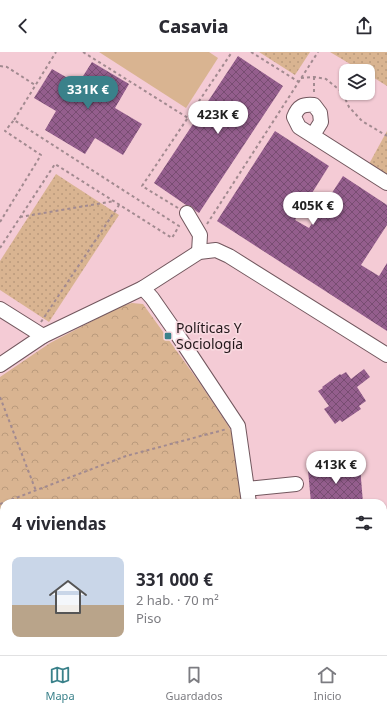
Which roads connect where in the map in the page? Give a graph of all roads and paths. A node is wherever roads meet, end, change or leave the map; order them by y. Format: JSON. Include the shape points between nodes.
{"nodes":[{"id":1,"x":56,"y":52,"type":"edge"},
{"id":2,"x":83,"y":52,"type":"edge"},
{"id":3,"x":232,"y":52,"type":"edge"},
{"id":4,"x":252,"y":52,"type":"edge"},
{"id":5,"x":318,"y":52,"type":"edge"},
{"id":6,"x":0,"y":66,"type":"edge"},
{"id":7,"x":314,"y":77,"type":"junction"},
{"id":8,"x":301,"y":78,"type":"junction"},
{"id":9,"x":299,"y":82,"type":"junction"},
{"id":10,"x":35,"y":85,"type":"junction"},
{"id":11,"x":314,"y":105,"type":"junction"},
{"id":12,"x":188,"y":118,"type":"junction"},
{"id":13,"x":14,"y":120,"type":"junction"},
{"id":14,"x":313,"y":135,"type":"junction"},
{"id":15,"x":387,"y":136,"type":"edge"},
{"id":16,"x":387,"y":183,"type":"edge"},
{"id":17,"x":114,"y":201,"type":"junction"},
{"id":18,"x":119,"y":205,"type":"junction"},
{"id":19,"x":187,"y":213,"type":"joint"},
{"id":20,"x":20,"y":217,"type":"junction"},
{"id":21,"x":0,"y":222,"type":"edge"},
{"id":22,"x":206,"y":225,"type":"dead end"},
{"id":23,"x":0,"y":248,"type":"edge"},
{"id":24,"x":199,"y":252,"type":"junction"},
{"id":25,"x":143,"y":288,"type":"junction"},
{"id":26,"x":2,"y":315,"type":"edge"},
{"id":27,"x":39,"y":334,"type":"junction"},
{"id":28,"x":387,"y":355,"type":"edge"},
{"id":29,"x":0,"y":365,"type":"edge"},
{"id":30,"x":0,"y":398,"type":"edge"},
{"id":31,"x":238,"y":426,"type":"junction"},
{"id":32,"x":296,"y":484,"type":"dead end"},
{"id":33,"x":36,"y":490,"type":"junction"},
{"id":34,"x":248,"y":496,"type":"edge"},
{"id":35,"x":13,"y":499,"type":"edge"}],
"edges":[{"from":1,"to":10,"type":"path"},
{"from":2,"to":12,"type":"path"},
{"from":3,"to":12,"type":"path"},
{"from":4,"to":9,"type":"path"},
{"from":5,"to":8,"type":"path"},
{"from":6,"to":10,"type":"path","via":[[7,67]]},
{"from":7,"to":8,"type":"path"},
{"from":7,"to":11,"type":"path"},
{"from":7,"to":15,"type":"path","via":[[326,79],[342,92],[350,107],[362,120]]},
{"from":8,"to":9,"type":"path"},
{"from":9,"to":22,"type":"path"},
{"from":10,"to":13,"type":"path"},
{"from":11,"to":14,"type":"street","via":[[320,113],[321,122]]},
{"from":11,"to":14,"type":"street","via":[[305,104],[297,110],[294,118]]},
{"from":12,"to":19,"type":"path","via":[[142,186]]},
{"from":13,"to":18,"type":"path","via":[[179,226],[172,238]]},
{"from":13,"to":21,"type":"path","via":[[5,131],[41,156]]},
{"from":14,"to":16,"type":"street"},
{"from":17,"to":18,"type":"path"},
{"from":17,"to":20,"type":"path"},
{"from":17,"to":20,"type":"path","via":[[55,164]]},
{"from":18,"to":27,"type":"path"},
{"from":19,"to":24,"type":"street","via":[[200,236]]},
{"from":20,"to":23,"type":"path"},
{"from":24,"to":25,"type":"street"},
{"from":24,"to":28,"type":"street","via":[[216,250],[229,256]]},
{"from":25,"to":27,"type":"street"},
{"from":25,"to":31,"type":"street"},
{"from":26,"to":27,"type":"street"},
{"from":27,"to":29,"type":"street"},
{"from":30,"to":33,"type":"path"},
{"from":31,"to":33,"type":"path","via":[[126,456]]},
{"from":31,"to":34,"type":"street"},
{"from":32,"to":34,"type":"street"},
{"from":33,"to":35,"type":"path"}]}
